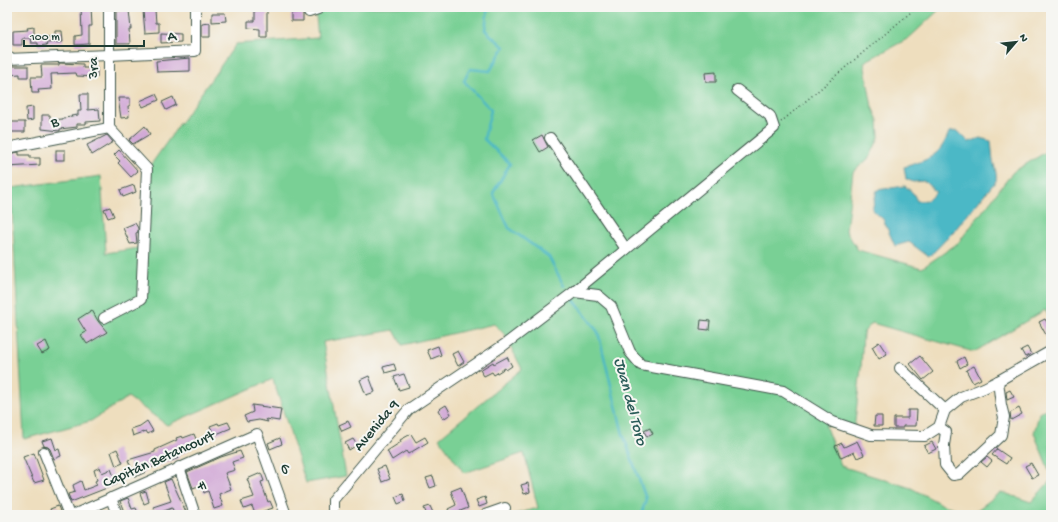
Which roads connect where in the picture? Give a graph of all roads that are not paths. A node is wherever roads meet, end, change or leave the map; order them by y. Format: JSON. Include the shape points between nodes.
{"nodes":[{"id":1,"x":109,"y":7,"type":"edge"},
{"id":2,"x":195,"y":7,"type":"edge"},
{"id":3,"x":109,"y":56,"type":"junction"},
{"id":4,"x":7,"y":59,"type":"edge"},
{"id":5,"x":737,"y":90,"type":"dead end"},
{"id":6,"x":109,"y":128,"type":"junction"},
{"id":7,"x":550,"y":138,"type":"dead end"},
{"id":8,"x":7,"y":148,"type":"edge"},
{"id":9,"x":626,"y":250,"type":"junction"},
{"id":10,"x":574,"y":292,"type":"junction"},
{"id":11,"x":104,"y":318,"type":"dead end"},
{"id":12,"x":1051,"y":350,"type":"edge"},
{"id":13,"x":900,"y":368,"type":"dead end"},
{"id":14,"x":998,"y":381,"type":"junction"},
{"id":15,"x":945,"y":410,"type":"junction"},
{"id":16,"x":939,"y":427,"type":"junction"},
{"id":17,"x":256,"y":434,"type":"joint"},
{"id":18,"x":44,"y":452,"type":"dead end"},
{"id":19,"x":179,"y":467,"type":"junction"},
{"id":20,"x":111,"y":498,"type":"junction"},
{"id":21,"x":505,"y":508,"type":"dead end"},
{"id":22,"x":69,"y":515,"type":"edge"},
{"id":23,"x":73,"y":515,"type":"edge"},
{"id":24,"x":117,"y":515,"type":"edge"},
{"id":25,"x":195,"y":515,"type":"edge"},
{"id":26,"x":286,"y":515,"type":"edge"},
{"id":27,"x":333,"y":515,"type":"edge"},
{"id":28,"x":485,"y":515,"type":"edge"}],
"edges":[{"from":1,"to":3,"type":"street","name":"3ra"},
{"from":2,"to":3,"type":"street","name":"A","via":[[195,51]]},
{"from":3,"to":4,"type":"street","name":"A"},
{"from":3,"to":6,"type":"street","name":"3ra"},
{"from":5,"to":9,"type":"street","name":"Avenida 9","via":[[770,116],[774,128]]},
{"from":6,"to":8,"type":"street","name":"B"},
{"from":6,"to":11,"type":"street","via":[[147,169],[141,299]]},
{"from":7,"to":9,"type":"street"},
{"from":9,"to":10,"type":"street","name":"Avenida 9"},
{"from":10,"to":16,"type":"street","via":[[598,295],[611,306],[630,352],[641,365],[783,391],[833,422],[871,435],[925,436]]},
{"from":10,"to":27,"type":"street","name":"Avenida 9","via":[[504,345],[409,409],[333,500]]},
{"from":12,"to":14,"type":"street"},
{"from":13,"to":15,"type":"street"},
{"from":14,"to":15,"type":"street","via":[[962,397]]},
{"from":14,"to":16,"type":"street","via":[[1004,417],[1001,435],[959,474],[953,475],[945,465],[946,432]]},
{"from":15,"to":16,"type":"street"},
{"from":17,"to":19,"type":"street","name":"Capitán Betancourt"},
{"from":17,"to":26,"type":"street","name":"G"},
{"from":18,"to":22,"type":"street"},
{"from":19,"to":20,"type":"street","name":"Capitán Betancourt"},
{"from":19,"to":25,"type":"street","name":"F"},
{"from":20,"to":23,"type":"street","name":"Capitán Betancourt"},
{"from":20,"to":24,"type":"street"},
{"from":21,"to":28,"type":"street"}]}
